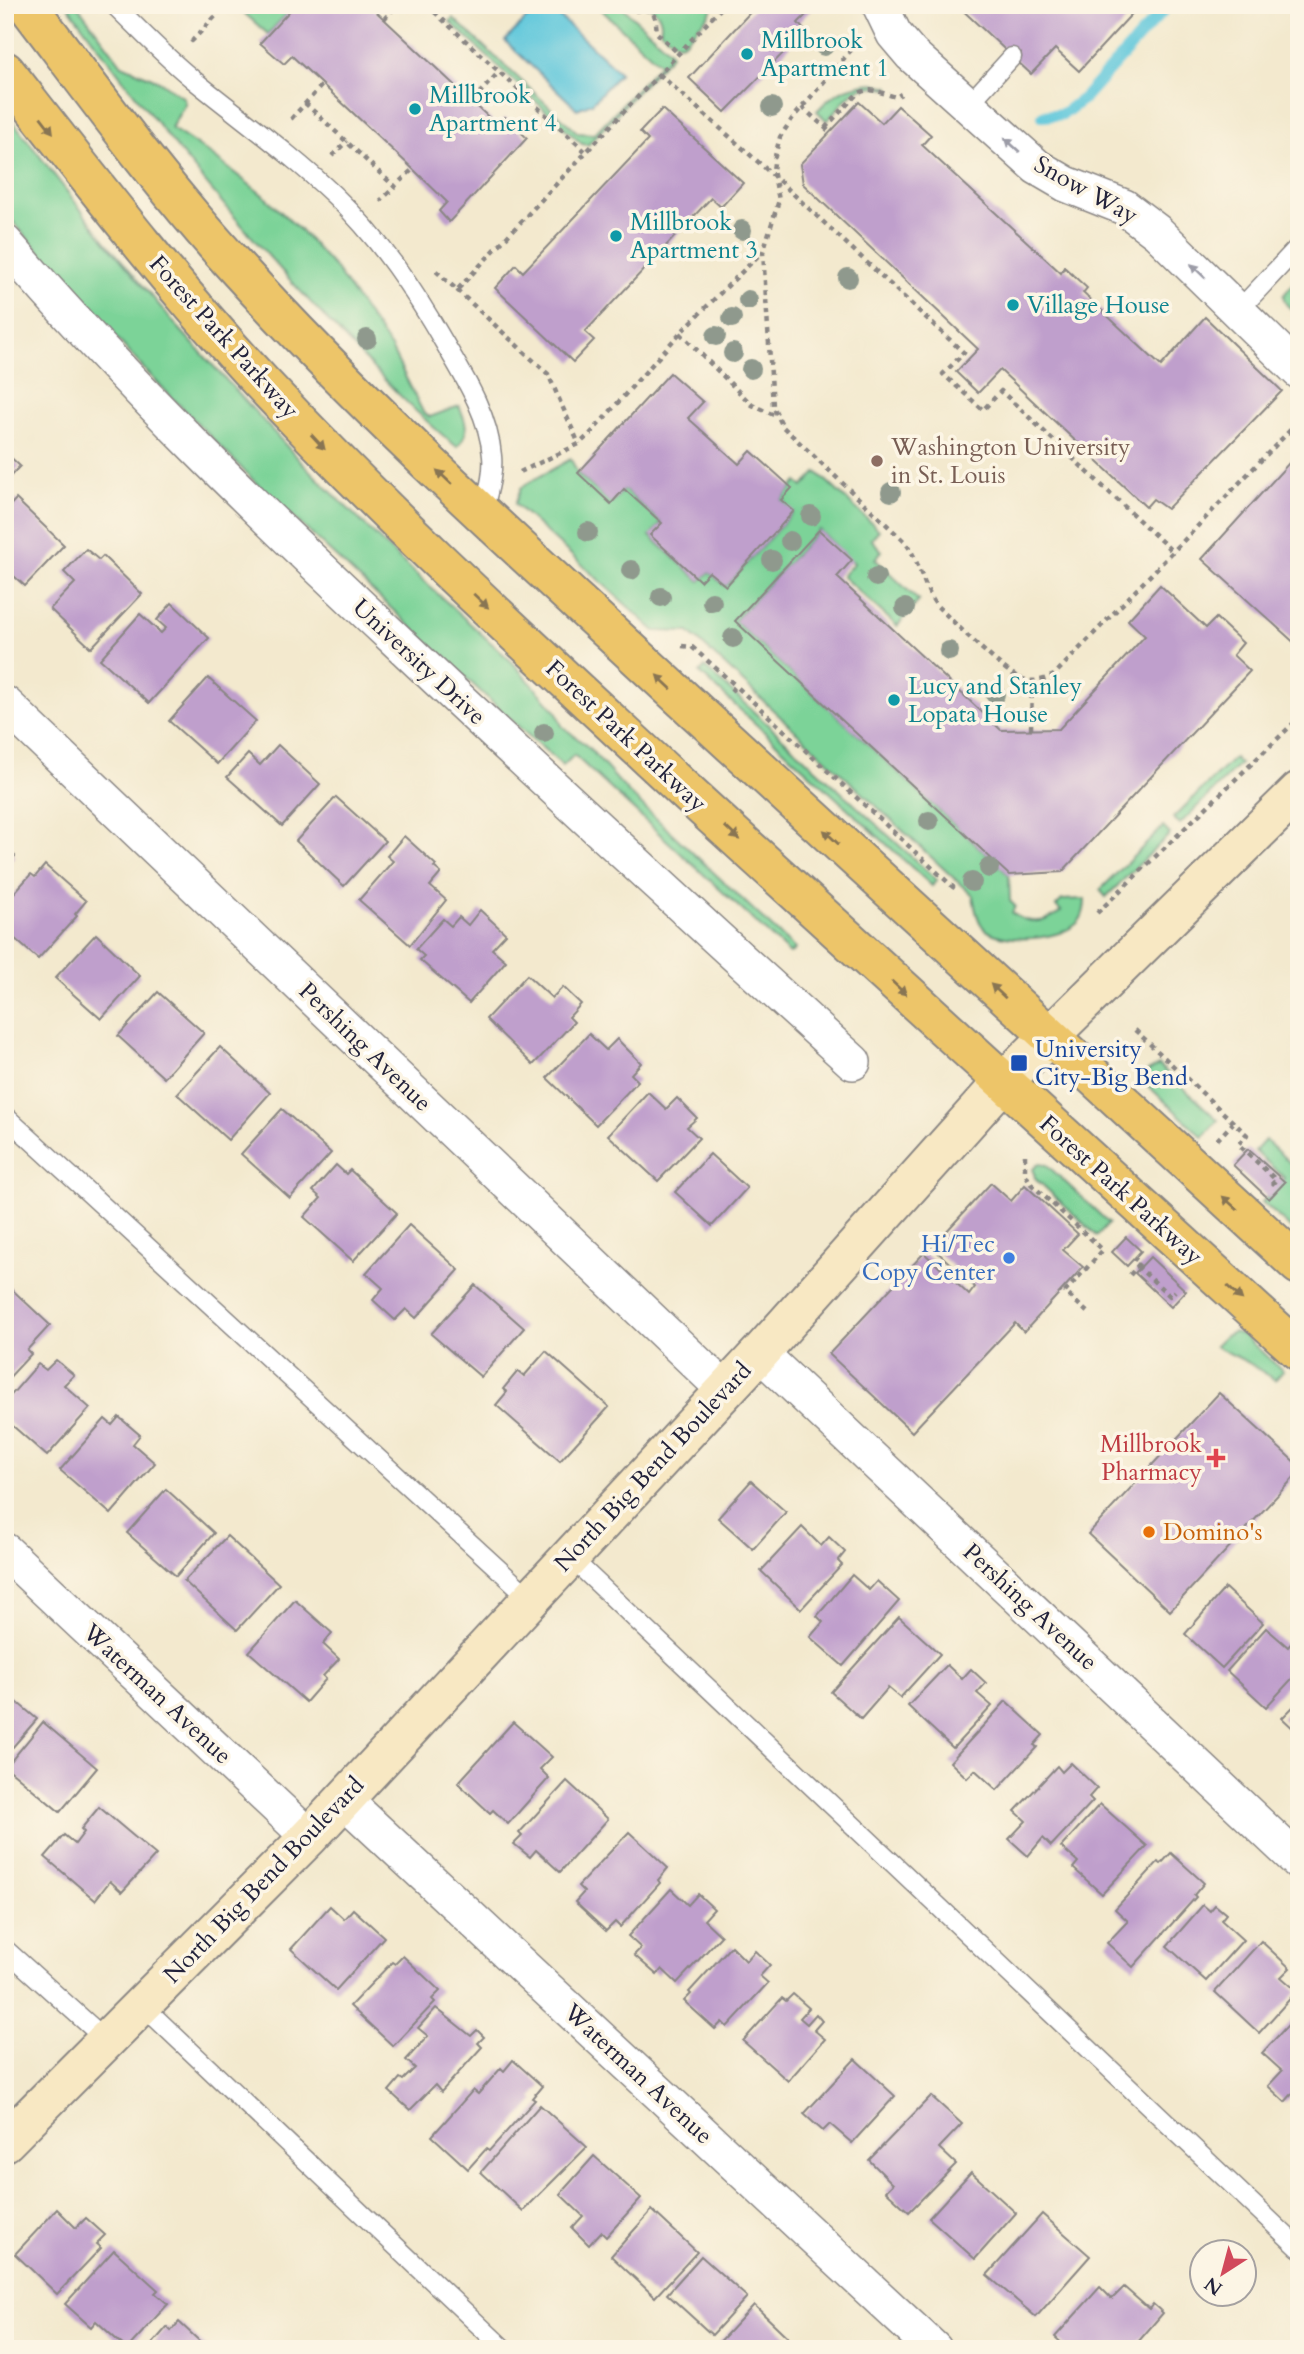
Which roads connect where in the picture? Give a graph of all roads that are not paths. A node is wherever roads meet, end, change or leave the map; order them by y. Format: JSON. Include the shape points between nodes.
{"nodes":[{"id":1,"x":27,"y":5,"type":"edge"},
{"id":2,"x":114,"y":5,"type":"edge"},
{"id":3,"x":880,"y":5,"type":"edge"},
{"id":4,"x":1012,"y":57,"type":"dead end"},
{"id":5,"x":5,"y":71,"type":"edge"},
{"id":6,"x":968,"y":105,"type":"junction"},
{"id":7,"x":5,"y":243,"type":"edge"},
{"id":8,"x":1299,"y":246,"type":"edge"},
{"id":9,"x":1238,"y":311,"type":"junction"},
{"id":10,"x":1299,"y":371,"type":"edge"},
{"id":11,"x":486,"y":499,"type":"junction"},
{"id":12,"x":5,"y":704,"type":"edge"},
{"id":13,"x":1299,"y":791,"type":"edge"},
{"id":14,"x":1049,"y":1037,"type":"junction"},
{"id":15,"x":853,"y":1062,"type":"dead end"},
{"id":16,"x":1002,"y":1083,"type":"junction"},
{"id":17,"x":5,"y":1116,"type":"edge"},
{"id":18,"x":1299,"y":1265,"type":"edge"},
{"id":19,"x":1299,"y":1351,"type":"edge"},
{"id":20,"x":760,"y":1353,"type":"junction"},
{"id":21,"x":725,"y":1390,"type":"junction"},
{"id":22,"x":5,"y":1551,"type":"edge"},
{"id":23,"x":570,"y":1557,"type":"junction"},
{"id":24,"x":530,"y":1598,"type":"junction"},
{"id":25,"x":343,"y":1799,"type":"junction"},
{"id":26,"x":309,"y":1837,"type":"junction"},
{"id":27,"x":1299,"y":1863,"type":"edge"},
{"id":28,"x":5,"y":1949,"type":"edge"},
{"id":29,"x":142,"y":2004,"type":"junction"},
{"id":30,"x":106,"y":2040,"type":"junction"},
{"id":31,"x":5,"y":2142,"type":"edge"},
{"id":32,"x":1299,"y":2248,"type":"edge"},
{"id":33,"x":504,"y":2349,"type":"edge"},
{"id":34,"x":934,"y":2349,"type":"edge"}],
"edges":[{"from":11,"to":1,"type":"main road","one_way":true,"via":[[322,357],[232,263]]},
{"from":2,"to":11,"type":"lane","via":[[195,81],[335,196],[388,257],[420,302],[487,429],[493,457]]},
{"from":3,"to":6,"type":"street","name":"Snow Way","via":[[894,34]]},
{"from":4,"to":6,"type":"lane"},
{"from":5,"to":16,"type":"main road","name":"Forest Park Parkway","one_way":true,"via":[[137,239],[258,379],[368,494]]},
{"from":9,"to":6,"type":"street","name":"Snow Way","one_way":true,"via":[[1157,232],[1124,207],[1037,167]]},
{"from":7,"to":15,"type":"street","name":"University Drive","via":[[135,387],[281,532],[584,818]]},
{"from":8,"to":9,"type":"lane"},
{"from":9,"to":10,"type":"street","name":"Snow Way"},
{"from":14,"to":11,"type":"main road","one_way":true},
{"from":12,"to":21,"type":"street","name":"Pershing Avenue"},
{"from":13,"to":14,"type":"main road","name":"North Big Bend Boulevard"},
{"from":14,"to":16,"type":"main road","name":"North Big Bend Boulevard"},
{"from":18,"to":14,"type":"main road","one_way":true},
{"from":16,"to":19,"type":"main road","name":"Forest Park Parkway","one_way":true},
{"from":16,"to":20,"type":"main road","name":"North Big Bend Boulevard"},
{"from":17,"to":24,"type":"lane"},
{"from":20,"to":21,"type":"main road","name":"North Big Bend Boulevard"},
{"from":20,"to":27,"type":"street","name":"Pershing Avenue"},
{"from":21,"to":23,"type":"main road","name":"North Big Bend Boulevard"},
{"from":22,"to":26,"type":"street","name":"Waterman Avenue"},
{"from":23,"to":24,"type":"main road","name":"North Big Bend Boulevard"},
{"from":23,"to":32,"type":"lane"},
{"from":24,"to":25,"type":"main road","name":"North Big Bend Boulevard"},
{"from":25,"to":26,"type":"main road","name":"North Big Bend Boulevard"},
{"from":25,"to":34,"type":"street","name":"Waterman Avenue"},
{"from":26,"to":29,"type":"main road","name":"North Big Bend Boulevard"},
{"from":28,"to":30,"type":"lane"},
{"from":29,"to":30,"type":"main road","name":"North Big Bend Boulevard"},
{"from":29,"to":33,"type":"lane"},
{"from":30,"to":31,"type":"main road","name":"North Big Bend Boulevard"}]}
